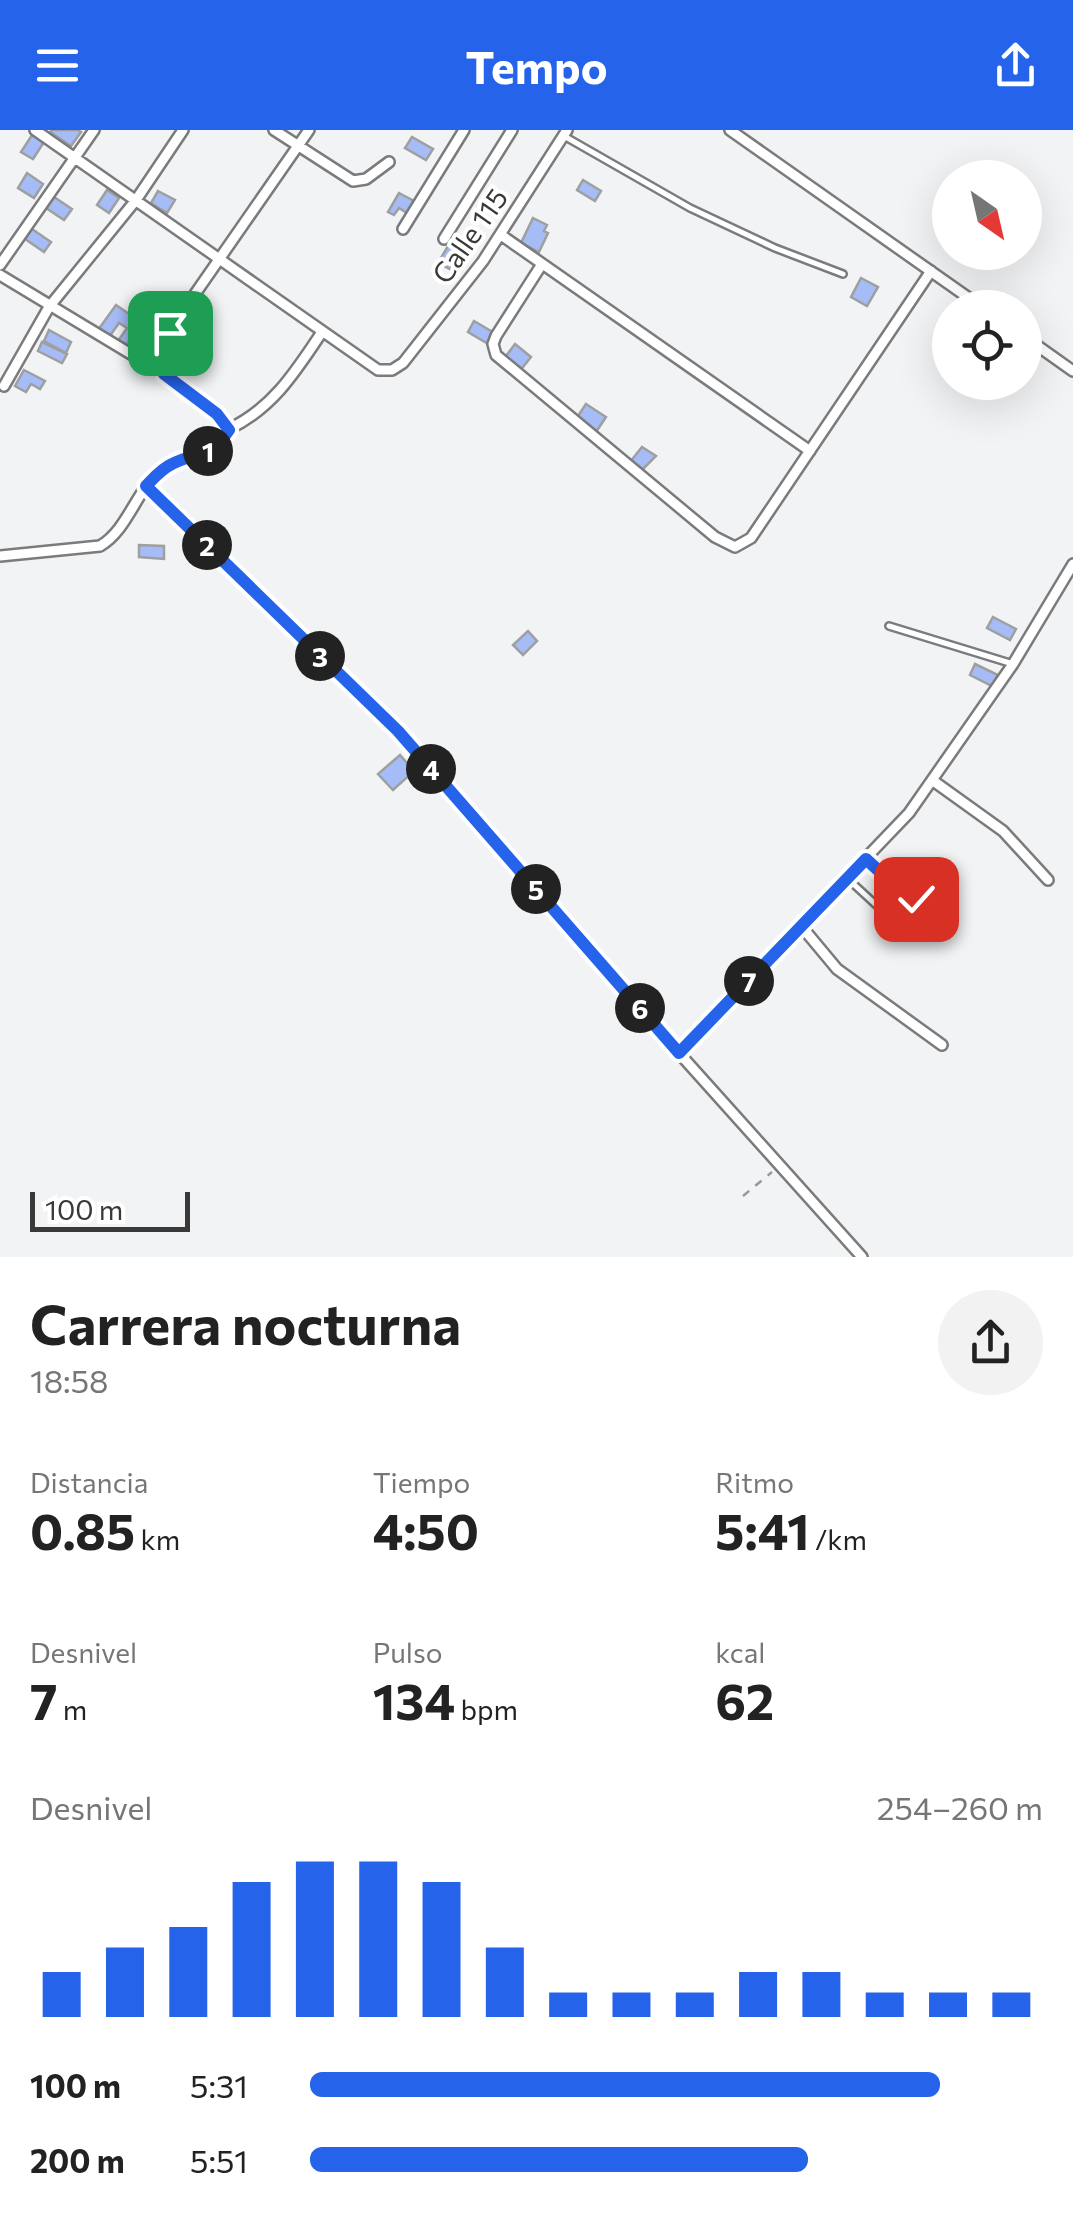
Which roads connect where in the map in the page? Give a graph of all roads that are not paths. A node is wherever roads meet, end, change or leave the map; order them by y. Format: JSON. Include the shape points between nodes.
{"nodes":[{"id":1,"x":34,"y":130,"type":"edge"},
{"id":2,"x":94,"y":130,"type":"edge"},
{"id":3,"x":183,"y":130,"type":"edge"},
{"id":4,"x":274,"y":130,"type":"edge"},
{"id":5,"x":309,"y":130,"type":"edge"},
{"id":6,"x":464,"y":130,"type":"edge"},
{"id":7,"x":512,"y":130,"type":"edge"},
{"id":8,"x":730,"y":130,"type":"edge"},
{"id":9,"x":562,"y":132,"type":"edge"},
{"id":10,"x":298,"y":148,"type":"junction"},
{"id":11,"x":74,"y":158,"type":"junction"},
{"id":12,"x":390,"y":162,"type":"dead end"},
{"id":13,"x":136,"y":200,"type":"junction"},
{"id":14,"x":403,"y":229,"type":"dead end"},
{"id":15,"x":501,"y":235,"type":"junction"},
{"id":16,"x":444,"y":239,"type":"dead end"},
{"id":17,"x":219,"y":260,"type":"junction"},
{"id":18,"x":542,"y":264,"type":"junction"},
{"id":19,"x":0,"y":265,"type":"edge"},
{"id":20,"x":930,"y":271,"type":"junction"},
{"id":21,"x":844,"y":274,"type":"dead end"},
{"id":22,"x":0,"y":275,"type":"edge"},
{"id":23,"x":957,"y":290,"type":"edge"},
{"id":24,"x":49,"y":307,"type":"junction"},
{"id":25,"x":322,"y":332,"type":"junction"},
{"id":26,"x":1042,"y":349,"type":"edge"},
{"id":27,"x":1073,"y":371,"type":"edge"},
{"id":28,"x":164,"y":374,"type":"junction"},
{"id":29,"x":4,"y":386,"type":"dead end"},
{"id":30,"x":229,"y":430,"type":"junction"},
{"id":31,"x":810,"y":451,"type":"junction"},
{"id":32,"x":0,"y":556,"type":"edge"},
{"id":33,"x":1073,"y":564,"type":"edge"},
{"id":34,"x":889,"y":626,"type":"dead end"},
{"id":35,"x":1013,"y":664,"type":"junction"},
{"id":36,"x":398,"y":731,"type":"road end"},
{"id":37,"x":932,"y":780,"type":"junction"},
{"id":38,"x":866,"y":859,"type":"junction"},
{"id":39,"x":848,"y":879,"type":"junction"},
{"id":40,"x":1048,"y":880,"type":"dead end"},
{"id":41,"x":936,"y":883,"type":"dead end"},
{"id":42,"x":899,"y":926,"type":"dead end"},
{"id":43,"x":802,"y":927,"type":"junction"},
{"id":44,"x":942,"y":1045,"type":"dead end"},
{"id":45,"x":679,"y":1053,"type":"junction"},
{"id":46,"x":862,"y":1257,"type":"edge"}],
"edges":[{"from":1,"to":11,"type":"street"},
{"from":2,"to":11,"type":"street"},
{"from":3,"to":13,"type":"street"},
{"from":4,"to":10,"type":"street"},
{"from":5,"to":10,"type":"street"},
{"from":6,"to":14,"type":"street"},
{"from":7,"to":16,"type":"street"},
{"from":8,"to":20,"type":"street"},
{"from":9,"to":15,"type":"street","name":"Calle 115"},
{"from":9,"to":21,"type":"lane","via":[[690,208]]},
{"from":10,"to":12,"type":"street","via":[[353,181],[366,180]]},
{"from":10,"to":17,"type":"street"},
{"from":11,"to":13,"type":"street"},
{"from":11,"to":19,"type":"street"},
{"from":13,"to":17,"type":"street"},
{"from":13,"to":24,"type":"street"},
{"from":15,"to":18,"type":"street"},
{"from":15,"to":25,"type":"street","name":"Calle 115","via":[[392,370],[378,370]]},
{"from":17,"to":25,"type":"street"},
{"from":17,"to":28,"type":"street","via":[[170,333]]},
{"from":18,"to":31,"type":"street"},
{"from":18,"to":31,"type":"street","via":[[496,336],[496,356],[726,544],[735,548],[751,538]]},
{"from":20,"to":23,"type":"street"},
{"from":20,"to":31,"type":"street"},
{"from":22,"to":24,"type":"street"},
{"from":24,"to":28,"type":"street"},
{"from":24,"to":29,"type":"street"},
{"from":25,"to":30,"type":"street","via":[[282,391]]},
{"from":26,"to":27,"type":"street"},
{"from":28,"to":30,"type":"street"},
{"from":30,"to":32,"type":"street","via":[[206,454],[165,467],[100,546]]},
{"from":33,"to":35,"type":"street"},
{"from":34,"to":35,"type":"lane"},
{"from":35,"to":37,"type":"street"},
{"from":36,"to":45,"type":"lane"},
{"from":37,"to":38,"type":"street"},
{"from":37,"to":40,"type":"street","via":[[1002,831]]},
{"from":38,"to":39,"type":"street"},
{"from":38,"to":41,"type":"street","via":[[912,898]]},
{"from":39,"to":42,"type":"lane"},
{"from":39,"to":43,"type":"street"},
{"from":43,"to":44,"type":"street","via":[[837,970]]},
{"from":43,"to":45,"type":"street"},
{"from":45,"to":46,"type":"street"}]}
